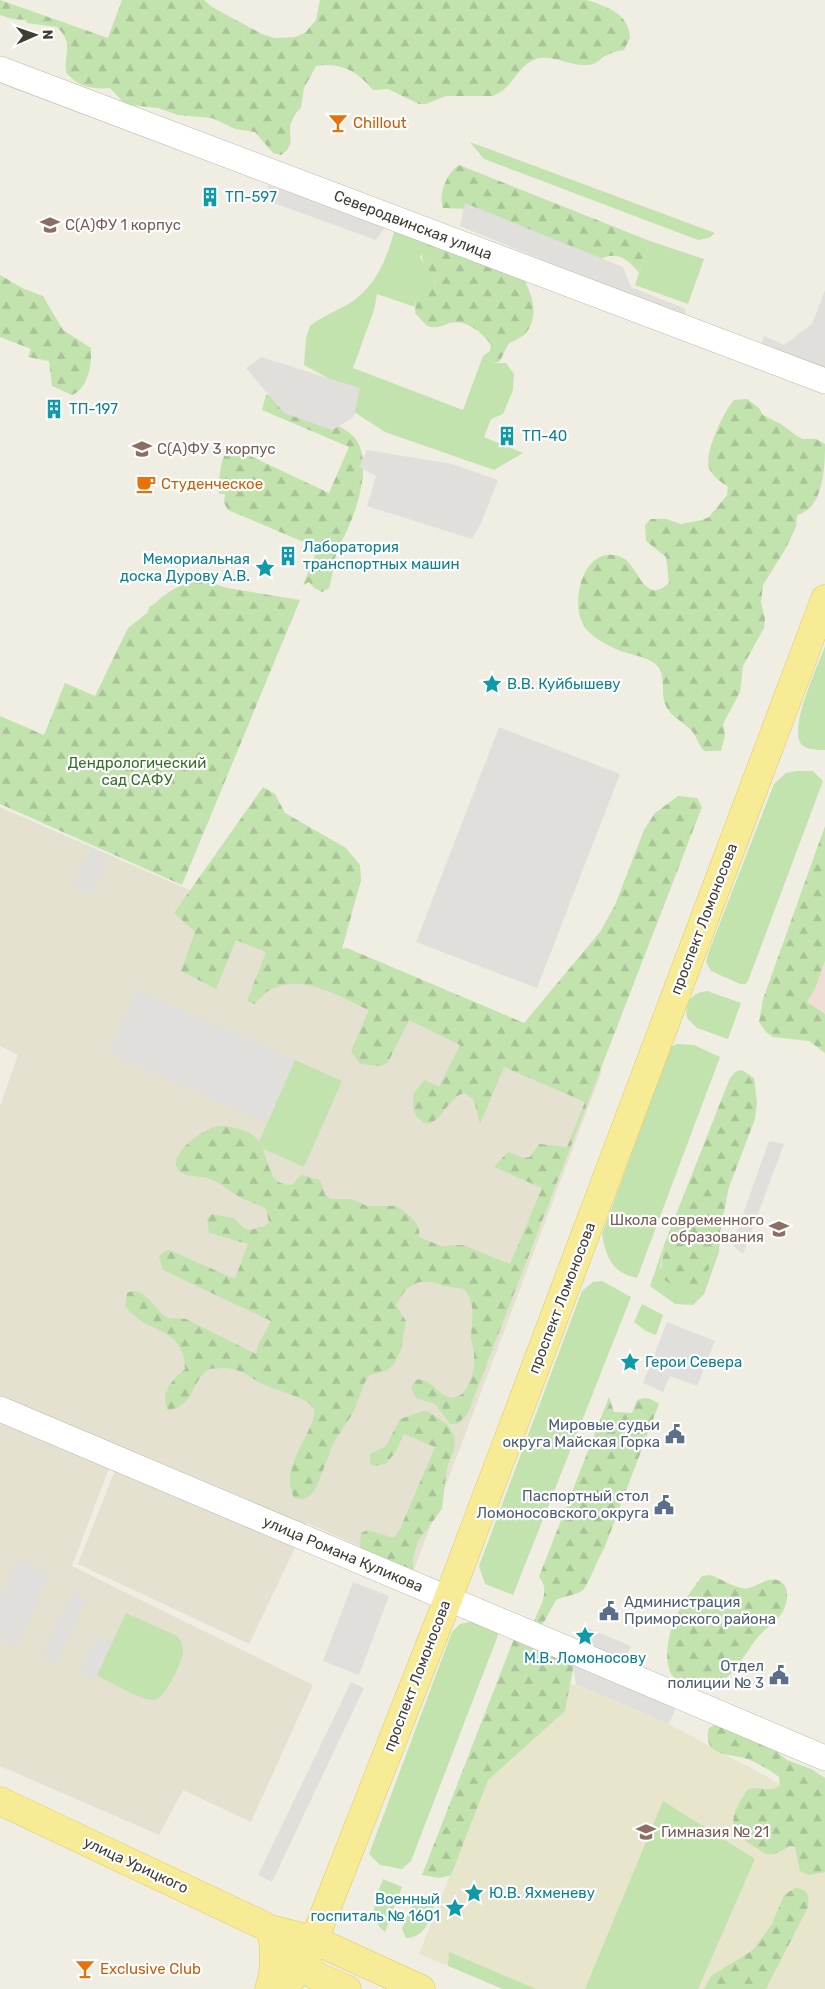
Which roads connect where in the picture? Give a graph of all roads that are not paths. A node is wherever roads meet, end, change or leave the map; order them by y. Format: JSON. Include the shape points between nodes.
{"nodes":[{"id":1,"x":0,"y":69,"type":"edge"},
{"id":2,"x":825,"y":381,"type":"edge"},
{"id":3,"x":825,"y":600,"type":"edge"},
{"id":4,"x":0,"y":1409,"type":"edge"},
{"id":5,"x":448,"y":1599,"type":"junction"},
{"id":6,"x":825,"y":1758,"type":"edge"},
{"id":7,"x":0,"y":1801,"type":"edge"},
{"id":8,"x":271,"y":1929,"type":"junction"},
{"id":9,"x":311,"y":1967,"type":"edge"},
{"id":10,"x":269,"y":1989,"type":"edge"},
{"id":11,"x":283,"y":1989,"type":"edge"},
{"id":12,"x":347,"y":1989,"type":"edge"},
{"id":13,"x":421,"y":1989,"type":"edge"}],
"edges":[{"from":1,"to":2,"type":"street","name":"Северодвинская улица"},
{"from":3,"to":5,"type":"main road","name":"проспект Ломоносова"},
{"from":4,"to":5,"type":"street","name":"улица Романа Куликова"},
{"from":5,"to":6,"type":"street","name":"улица Романа Куликова"},
{"from":5,"to":9,"type":"main road","name":"проспект Ломоносова"},
{"from":7,"to":8,"type":"main road","name":"улица Урицкого"},
{"from":8,"to":9,"type":"main road","name":"улица Урицкого"},
{"from":8,"to":10,"type":"main road","via":[[275,1966]]},
{"from":9,"to":11,"type":"main road","name":"проспект Ломоносова"},
{"from":9,"to":12,"type":"main road","name":"улица Урицкого"},
{"from":9,"to":13,"type":"main road","name":"улица Урицкого"}]}
